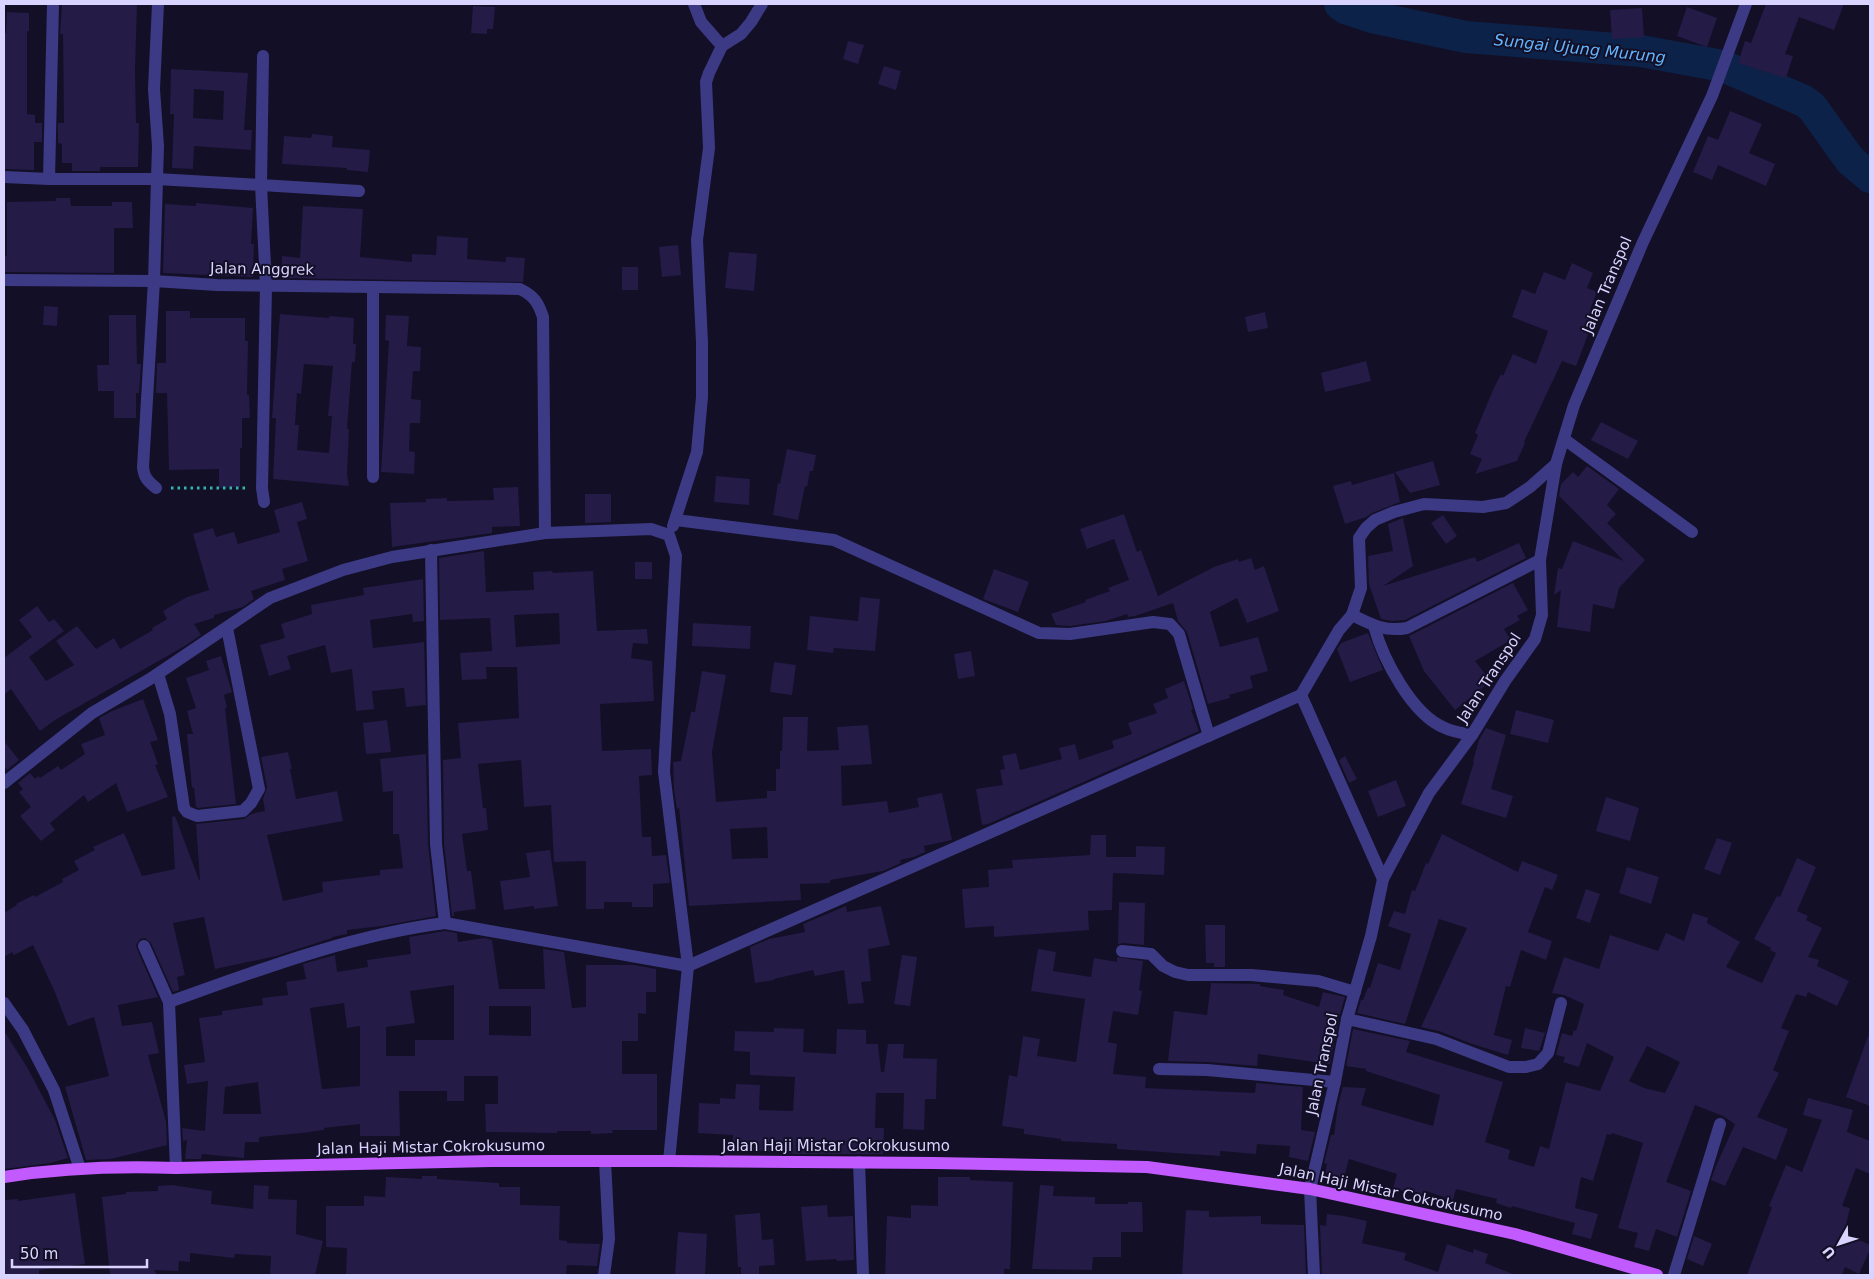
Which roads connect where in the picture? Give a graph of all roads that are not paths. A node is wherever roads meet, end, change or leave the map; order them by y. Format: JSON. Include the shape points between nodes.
{"nodes":[{"id":1,"x":53,"y":4,"type":"edge"},
{"id":2,"x":158,"y":4,"type":"edge"},
{"id":3,"x":694,"y":4,"type":"edge"},
{"id":4,"x":762,"y":4,"type":"edge"},
{"id":5,"x":1746,"y":4,"type":"edge"},
{"id":6,"x":722,"y":46,"type":"junction"},
{"id":7,"x":263,"y":56,"type":"dead end"},
{"id":8,"x":4,"y":177,"type":"edge"},
{"id":9,"x":49,"y":179,"type":"junction"},
{"id":10,"x":157,"y":179,"type":"junction"},
{"id":11,"x":261,"y":185,"type":"junction"},
{"id":12,"x":359,"y":191,"type":"dead end"},
{"id":13,"x":4,"y":280,"type":"edge"},
{"id":14,"x":154,"y":281,"type":"junction"},
{"id":15,"x":266,"y":286,"type":"junction"},
{"id":16,"x":373,"y":287,"type":"junction"},
{"id":17,"x":1564,"y":439,"type":"junction"},
{"id":18,"x":1556,"y":464,"type":"junction"},
{"id":19,"x":372,"y":477,"type":"dead end"},
{"id":20,"x":156,"y":488,"type":"road end"},
{"id":21,"x":264,"y":502,"type":"dead end"},
{"id":22,"x":676,"y":520,"type":"junction"},
{"id":23,"x":1692,"y":532,"type":"dead end"},
{"id":24,"x":545,"y":533,"type":"junction"},
{"id":25,"x":669,"y":535,"type":"junction"},
{"id":26,"x":430,"y":550,"type":"junction"},
{"id":27,"x":1540,"y":560,"type":"junction"},
{"id":28,"x":1352,"y":615,"type":"junction"},
{"id":29,"x":1374,"y":626,"type":"junction"},
{"id":30,"x":227,"y":628,"type":"junction"},
{"id":31,"x":158,"y":674,"type":"junction"},
{"id":32,"x":1301,"y":695,"type":"junction"},
{"id":33,"x":1472,"y":735,"type":"junction"},
{"id":34,"x":1209,"y":736,"type":"junction"},
{"id":35,"x":6,"y":776,"type":"edge"},
{"id":36,"x":1383,"y":879,"type":"junction"},
{"id":37,"x":445,"y":923,"type":"junction"},
{"id":38,"x":144,"y":946,"type":"dead end"},
{"id":39,"x":1122,"y":951,"type":"dead end"},
{"id":40,"x":688,"y":966,"type":"junction"},
{"id":41,"x":1355,"y":992,"type":"junction"},
{"id":42,"x":169,"y":1002,"type":"junction"},
{"id":43,"x":4,"y":1003,"type":"edge"},
{"id":44,"x":1560,"y":1003,"type":"dead end"},
{"id":45,"x":1347,"y":1019,"type":"junction"},
{"id":46,"x":1159,"y":1070,"type":"dead end"},
{"id":47,"x":1335,"y":1082,"type":"junction"},
{"id":48,"x":1720,"y":1124,"type":"dead end"},
{"id":49,"x":605,"y":1161,"type":"junction"},
{"id":50,"x":669,"y":1161,"type":"junction"},
{"id":51,"x":859,"y":1162,"type":"junction"},
{"id":52,"x":176,"y":1168,"type":"junction"},
{"id":53,"x":80,"y":1169,"type":"junction"},
{"id":54,"x":4,"y":1177,"type":"edge"},
{"id":55,"x":1310,"y":1189,"type":"junction"},
{"id":56,"x":604,"y":1275,"type":"edge"},
{"id":57,"x":863,"y":1275,"type":"edge"},
{"id":58,"x":1314,"y":1275,"type":"edge"},
{"id":59,"x":1657,"y":1275,"type":"edge"},
{"id":60,"x":1674,"y":1275,"type":"edge"}],
"edges":[{"from":1,"to":9,"type":"street"},
{"from":2,"to":10,"type":"street","via":[[154,89]]},
{"from":3,"to":6,"type":"street","via":[[702,22]]},
{"from":4,"to":6,"type":"street","via":[[741,34]]},
{"from":5,"to":17,"type":"street","name":"Jalan Transpol","via":[[1712,96],[1642,242],[1574,405]]},
{"from":6,"to":22,"type":"street","via":[[706,82],[710,148],[698,240],[702,406],[697,452]]},
{"from":7,"to":11,"type":"street"},
{"from":8,"to":9,"type":"street"},
{"from":9,"to":10,"type":"street"},
{"from":10,"to":11,"type":"street"},
{"from":10,"to":14,"type":"street"},
{"from":11,"to":12,"type":"street"},
{"from":11,"to":15,"type":"street"},
{"from":13,"to":14,"type":"street","name":"Jalan Anggrek"},
{"from":14,"to":15,"type":"street","name":"Jalan Anggrek"},
{"from":14,"to":20,"type":"street","via":[[143,467],[147,480]]},
{"from":15,"to":16,"type":"street","name":"Jalan Anggrek"},
{"from":15,"to":21,"type":"street"},
{"from":16,"to":19,"type":"street"},
{"from":16,"to":24,"type":"street","name":"Jalan Anggrek","via":[[520,289],[531,295],[543,317]]},
{"from":17,"to":18,"type":"street","name":"Jalan Transpol"},
{"from":17,"to":23,"type":"street"},
{"from":18,"to":27,"type":"street","name":"Jalan Transpol"},
{"from":18,"to":28,"type":"street","via":[[1530,488],[1506,503],[1483,507],[1424,504],[1374,520],[1359,538],[1361,588]]},
{"from":22,"to":25,"type":"street"},
{"from":22,"to":34,"type":"street","via":[[834,540],[1039,633],[1070,634],[1152,622],[1170,624],[1179,634]]},
{"from":24,"to":25,"type":"street","via":[[651,529]]},
{"from":24,"to":26,"type":"street"},
{"from":25,"to":40,"type":"street","via":[[676,556],[664,772]]},
{"from":26,"to":30,"type":"street","via":[[343,570],[300,586],[270,598]]},
{"from":26,"to":37,"type":"street","via":[[436,844]]},
{"from":27,"to":29,"type":"street","via":[[1407,628],[1393,631]]},
{"from":27,"to":33,"type":"street","name":"Jalan Transpol","via":[[1542,615],[1535,639]]},
{"from":28,"to":29,"type":"street"},
{"from":28,"to":32,"type":"street","via":[[1339,630]]},
{"from":29,"to":33,"type":"street","via":[[1391,670],[1418,707],[1445,728]]},
{"from":30,"to":31,"type":"street"},
{"from":30,"to":31,"type":"street","via":[[258,789],[243,811],[196,816],[184,808],[170,714]]},
{"from":31,"to":35,"type":"street","via":[[92,712]]},
{"from":32,"to":34,"type":"street"},
{"from":32,"to":36,"type":"street"},
{"from":33,"to":36,"type":"street","name":"Jalan Transpol","via":[[1429,793]]},
{"from":34,"to":40,"type":"street"},
{"from":36,"to":41,"type":"street","name":"Jalan Transpol"},
{"from":37,"to":40,"type":"street"},
{"from":37,"to":42,"type":"street","via":[[415,926],[326,948]]},
{"from":38,"to":42,"type":"street"},
{"from":39,"to":41,"type":"street","via":[[1151,954],[1163,966],[1188,975],[1251,975],[1318,981]]},
{"from":40,"to":50,"type":"street"},
{"from":41,"to":45,"type":"street","name":"Jalan Transpol"},
{"from":42,"to":52,"type":"street"},
{"from":43,"to":53,"type":"street","via":[[23,1030],[54,1090]]},
{"from":44,"to":45,"type":"street","via":[[1548,1053],[1538,1064],[1526,1067],[1509,1066],[1436,1039]]},
{"from":45,"to":47,"type":"street","name":"Jalan Transpol"},
{"from":46,"to":47,"type":"street","via":[[1207,1070]]},
{"from":47,"to":55,"type":"street","name":"Jalan Transpol"},
{"from":48,"to":60,"type":"street"},
{"from":49,"to":50,"type":"main road","name":"Jalan Haji Mistar Cokrokusumo"},
{"from":49,"to":52,"type":"main road","name":"Jalan Haji Mistar Cokrokusumo"},
{"from":49,"to":56,"type":"street","via":[[609,1239]]},
{"from":50,"to":51,"type":"main road","name":"Jalan Haji Mistar Cokrokusumo"},
{"from":51,"to":55,"type":"main road","name":"Jalan Haji Mistar Cokrokusumo","via":[[1147,1168]]},
{"from":51,"to":57,"type":"street"},
{"from":52,"to":53,"type":"main road","name":"Jalan Haji Mistar Cokrokusumo"},
{"from":53,"to":54,"type":"main road","name":"Jalan Haji Mistar Cokrokusumo"},
{"from":55,"to":58,"type":"street","name":"Jalan Transpol"},
{"from":55,"to":59,"type":"main road","name":"Jalan Haji Mistar Cokrokusumo","via":[[1515,1234]]}]}
